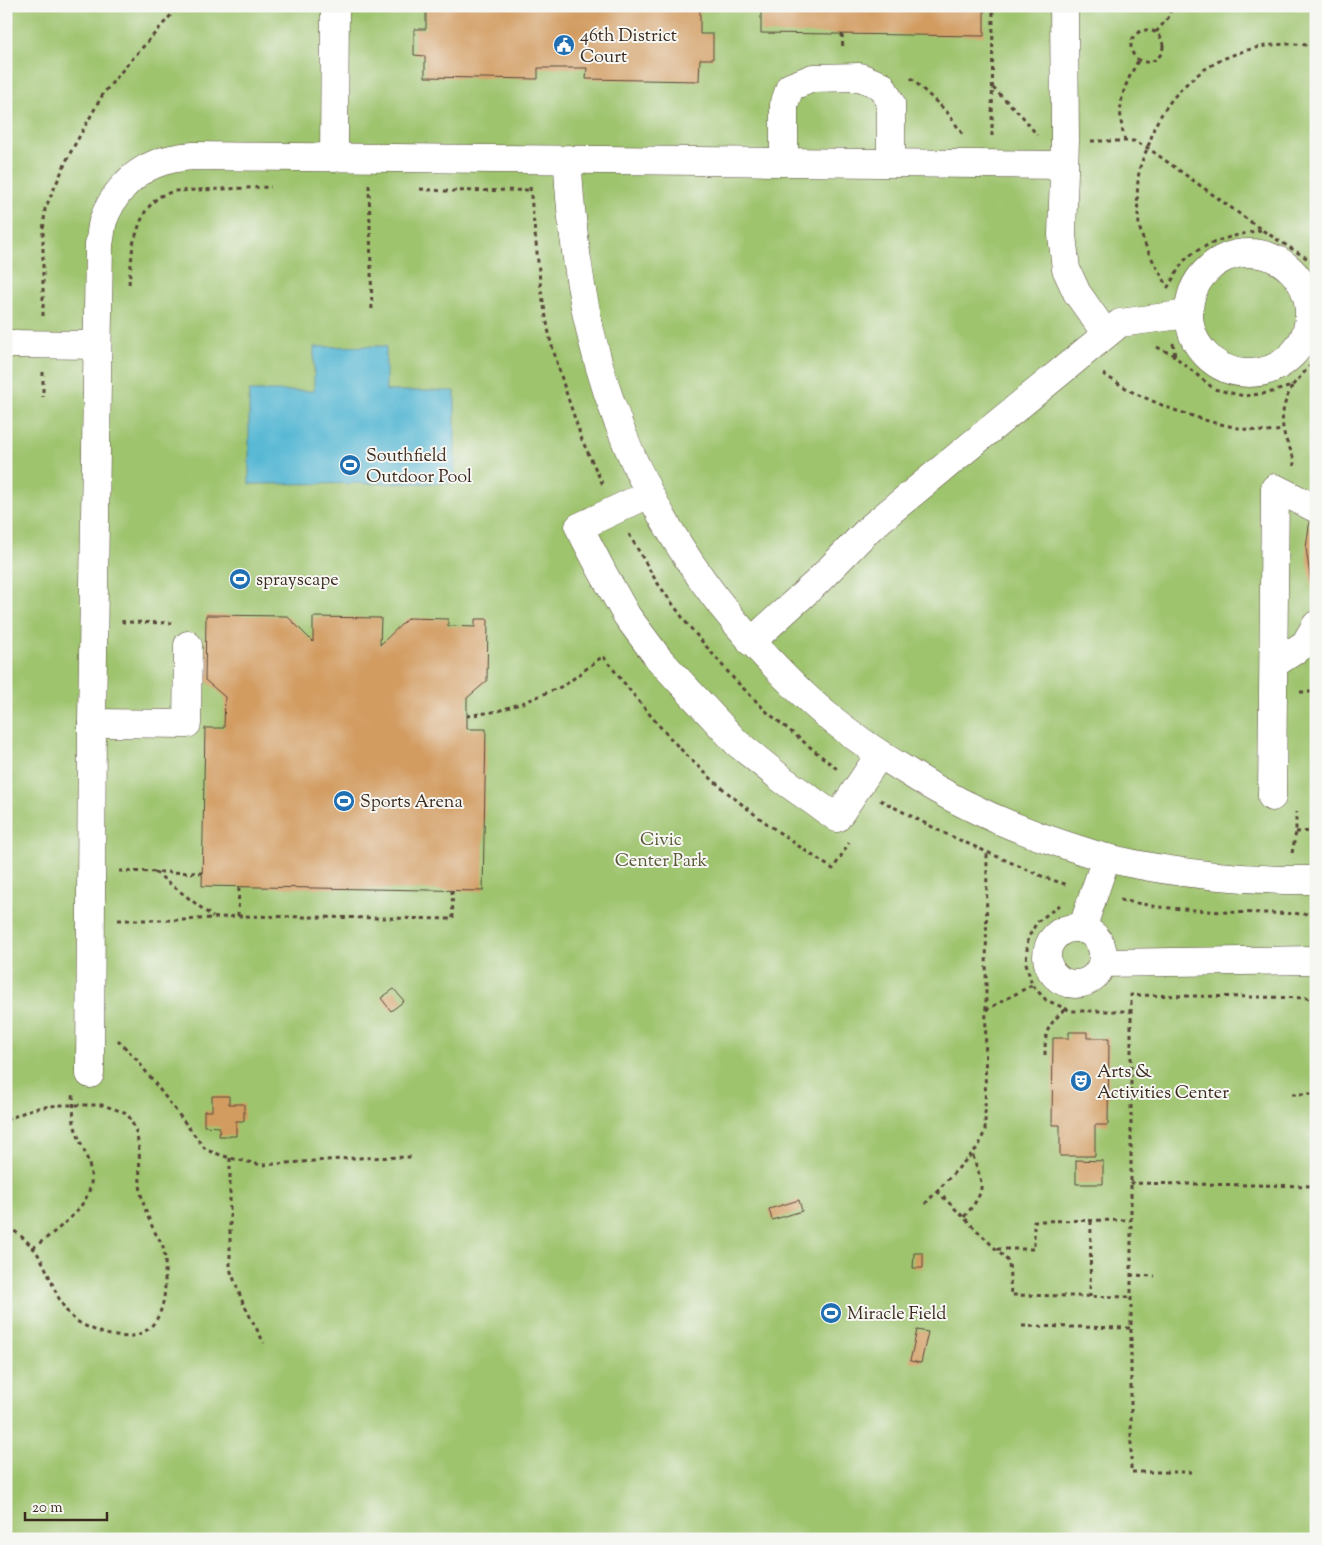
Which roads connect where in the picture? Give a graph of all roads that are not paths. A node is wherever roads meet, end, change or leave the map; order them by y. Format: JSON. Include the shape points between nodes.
{"nodes":[{"id":1,"x":335,"y":6,"type":"edge"},
{"id":2,"x":1064,"y":6,"type":"edge"},
{"id":3,"x":334,"y":158,"type":"junction"},
{"id":4,"x":568,"y":159,"type":"junction"},
{"id":5,"x":784,"y":161,"type":"junction"},
{"id":6,"x":891,"y":162,"type":"junction"},
{"id":7,"x":1063,"y":165,"type":"junction"},
{"id":8,"x":1188,"y":314,"type":"junction"},
{"id":9,"x":1106,"y":334,"type":"junction"},
{"id":10,"x":6,"y":344,"type":"edge"},
{"id":11,"x":97,"y":345,"type":"junction"},
{"id":12,"x":649,"y":494,"type":"junction"},
{"id":13,"x":1315,"y":508,"type":"edge"},
{"id":14,"x":1316,"y":625,"type":"edge"},
{"id":15,"x":185,"y":634,"type":"road end"},
{"id":16,"x":751,"y":642,"type":"junction"},
{"id":17,"x":1274,"y":664,"type":"junction"},
{"id":18,"x":92,"y":723,"type":"junction"},
{"id":19,"x":880,"y":754,"type":"junction"},
{"id":20,"x":1272,"y":797,"type":"dead end"},
{"id":21,"x":1106,"y":858,"type":"junction"},
{"id":22,"x":1316,"y":880,"type":"edge"},
{"id":23,"x":1082,"y":929,"type":"junction"},
{"id":24,"x":1316,"y":960,"type":"edge"},
{"id":25,"x":1102,"y":963,"type":"junction"},
{"id":26,"x":90,"y":1074,"type":"road end"}],
"edges":[{"from":1,"to":3,"type":"street"},
{"from":2,"to":7,"type":"street"},
{"from":3,"to":4,"type":"street","via":[[367,176],[528,159]]},
{"from":3,"to":11,"type":"street","via":[[193,156],[154,164],[135,175],[112,202],[103,222]]},
{"from":4,"to":5,"type":"street"},
{"from":4,"to":12,"type":"street","via":[[572,220],[589,328],[618,425]]},
{"from":5,"to":6,"type":"street"},
{"from":5,"to":6,"type":"street","via":[[784,105],[790,87],[813,78],[860,78],[882,86],[891,103]]},
{"from":6,"to":7,"type":"street"},
{"from":7,"to":9,"type":"street","via":[[1062,235],[1066,269],[1077,293]]},
{"from":8,"to":8,"type":"street","via":[[1192,335],[1202,352],[1233,372],[1252,374],[1271,370],[1300,346],[1309,310],[1304,289],[1293,272],[1276,259],[1256,253],[1235,254],[1215,263],[1200,277],[1190,296]]},
{"from":8,"to":9,"type":"street","via":[[1120,323]]},
{"from":9,"to":16,"type":"street","via":[[870,528]]},
{"from":10,"to":11,"type":"street"},
{"from":11,"to":18,"type":"street"},
{"from":12,"to":16,"type":"street","via":[[683,553]]},
{"from":12,"to":19,"type":"street","via":[[579,527],[627,616],[659,659],[737,743],[837,818]]},
{"from":13,"to":17,"type":"street","via":[[1275,488]]},
{"from":14,"to":17,"type":"street","via":[[1305,644]]},
{"from":15,"to":18,"type":"street","via":[[187,724]]},
{"from":16,"to":19,"type":"street","via":[[823,712]]},
{"from":17,"to":20,"type":"street"},
{"from":18,"to":26,"type":"street"},
{"from":19,"to":21,"type":"street","via":[[925,784],[974,810]]},
{"from":21,"to":22,"type":"street","via":[[1236,877]]},
{"from":21,"to":23,"type":"street","via":[[1083,889]]},
{"from":23,"to":25,"type":"street","via":[[1090,932],[1101,946]]},
{"from":23,"to":25,"type":"street","via":[[1063,930],[1055,936],[1047,952],[1051,970],[1065,982],[1074,984],[1092,978]]},
{"from":24,"to":25,"type":"street"}]}
